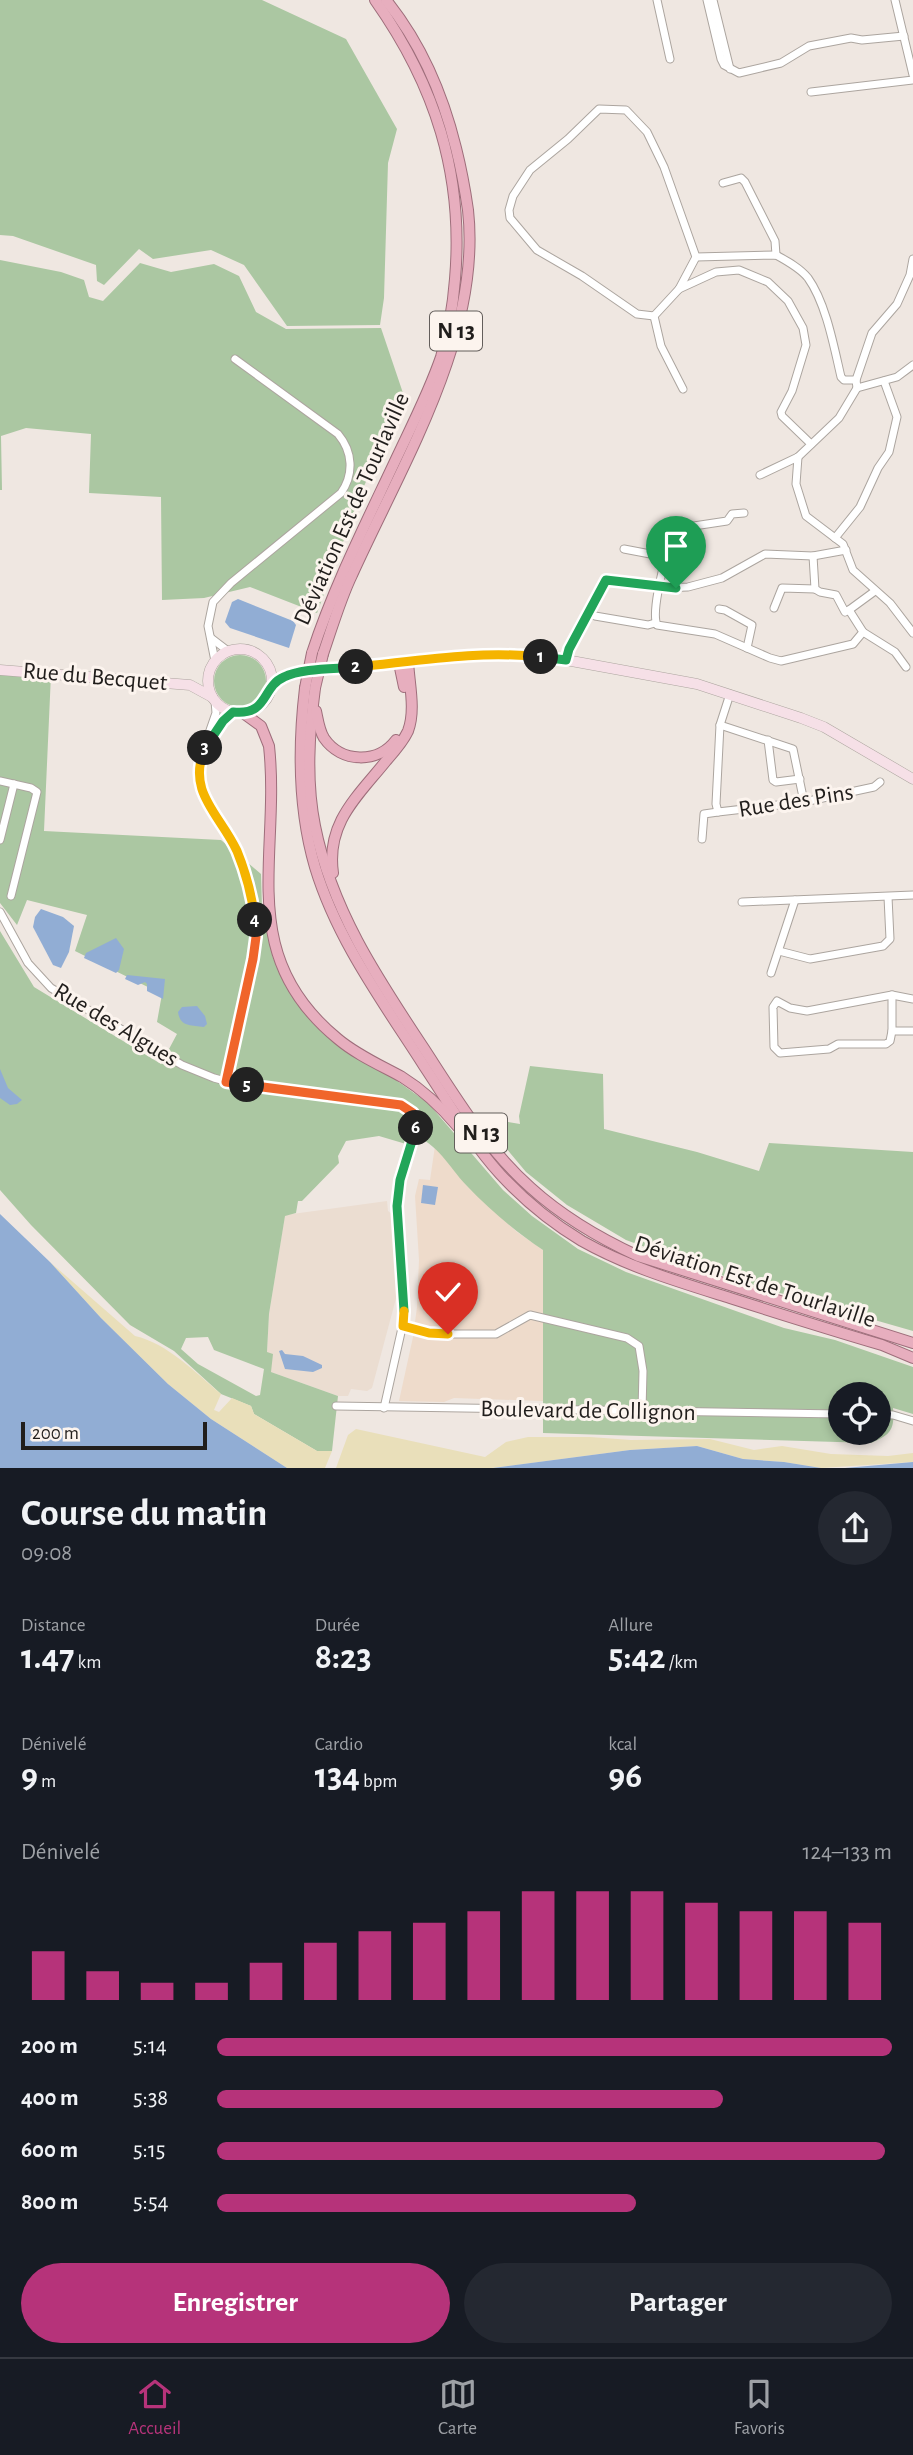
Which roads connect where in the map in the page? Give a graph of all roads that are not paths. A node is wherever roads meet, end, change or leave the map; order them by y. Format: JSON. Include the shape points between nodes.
{"nodes":[{"id":1,"x":375,"y":0,"type":"edge"},
{"id":2,"x":386,"y":0,"type":"edge"},
{"id":3,"x":657,"y":0,"type":"edge"},
{"id":4,"x":707,"y":0,"type":"edge"},
{"id":5,"x":713,"y":0,"type":"edge"},
{"id":6,"x":895,"y":0,"type":"edge"},
{"id":7,"x":904,"y":36,"type":"junction"},
{"id":8,"x":670,"y":59,"type":"dead end"},
{"id":9,"x":730,"y":70,"type":"junction"},
{"id":10,"x":913,"y":78,"type":"edge"},
{"id":11,"x":811,"y":92,"type":"dead end"},
{"id":12,"x":723,"y":183,"type":"dead end"},
{"id":13,"x":776,"y":255,"type":"junction"},
{"id":14,"x":696,"y":257,"type":"junction"},
{"id":15,"x":913,"y":259,"type":"edge"},
{"id":16,"x":911,"y":276,"type":"edge"},
{"id":17,"x":679,"y":289,"type":"junction"},
{"id":18,"x":654,"y":316,"type":"junction"},
{"id":19,"x":235,"y":359,"type":"dead end"},
{"id":20,"x":912,"y":367,"type":"edge"},
{"id":21,"x":884,"y":381,"type":"junction"},
{"id":22,"x":857,"y":384,"type":"junction"},
{"id":23,"x":683,"y":389,"type":"dead end"},
{"id":24,"x":811,"y":444,"type":"junction"},
{"id":25,"x":798,"y":457,"type":"junction"},
{"id":26,"x":760,"y":475,"type":"dead end"},
{"id":27,"x":744,"y":513,"type":"dead end"},
{"id":28,"x":835,"y":538,"type":"junction"},
{"id":29,"x":624,"y":549,"type":"dead end"},
{"id":30,"x":846,"y":550,"type":"junction"},
{"id":31,"x":813,"y":556,"type":"junction"},
{"id":32,"x":666,"y":557,"type":"junction"},
{"id":33,"x":660,"y":588,"type":"junction"},
{"id":34,"x":816,"y":589,"type":"junction"},
{"id":35,"x":875,"y":592,"type":"junction"},
{"id":36,"x":774,"y":608,"type":"dead end"},
{"id":37,"x":719,"y":609,"type":"dead end"},
{"id":38,"x":849,"y":610,"type":"junction"},
{"id":39,"x":595,"y":616,"type":"dead end"},
{"id":40,"x":654,"y":623,"type":"junction"},
{"id":41,"x":863,"y":632,"type":"junction"},
{"id":42,"x":913,"y":633,"type":"edge"},
{"id":43,"x":210,"y":638,"type":"junction"},
{"id":44,"x":747,"y":648,"type":"junction"},
{"id":45,"x":228,"y":651,"type":"junction"},
{"id":46,"x":317,"y":654,"type":"junction"},
{"id":47,"x":566,"y":660,"type":"junction"},
{"id":48,"x":215,"y":661,"type":"junction"},
{"id":49,"x":403,"y":662,"type":"junction"},
{"id":50,"x":268,"y":667,"type":"junction"},
{"id":51,"x":906,"y":667,"type":"dead end"},
{"id":52,"x":0,"y":670,"type":"edge"},
{"id":53,"x":291,"y":674,"type":"junction"},
{"id":54,"x":208,"y":676,"type":"junction"},
{"id":55,"x":190,"y":685,"type":"junction"},
{"id":56,"x":271,"y":685,"type":"junction"},
{"id":57,"x":311,"y":692,"type":"junction"},
{"id":58,"x":730,"y":694,"type":"junction"},
{"id":59,"x":213,"y":699,"type":"junction"},
{"id":60,"x":238,"y":712,"type":"junction"},
{"id":61,"x":720,"y":725,"type":"junction"},
{"id":62,"x":208,"y":740,"type":"junction"},
{"id":63,"x":768,"y":740,"type":"junction"},
{"id":64,"x":800,"y":779,"type":"junction"},
{"id":65,"x":913,"y":779,"type":"edge"},
{"id":66,"x":0,"y":781,"type":"edge"},
{"id":67,"x":880,"y":782,"type":"dead end"},
{"id":68,"x":14,"y":784,"type":"junction"},
{"id":69,"x":804,"y":802,"type":"junction"},
{"id":70,"x":718,"y":812,"type":"junction"},
{"id":71,"x":702,"y":839,"type":"dead end"},
{"id":72,"x":0,"y":840,"type":"edge"},
{"id":73,"x":913,"y":895,"type":"edge"},
{"id":74,"x":11,"y":896,"type":"dead end"},
{"id":75,"x":888,"y":897,"type":"junction"},
{"id":76,"x":337,"y":900,"type":"junction"},
{"id":77,"x":795,"y":900,"type":"junction"},
{"id":78,"x":742,"y":902,"type":"dead end"},
{"id":79,"x":0,"y":912,"type":"edge"},
{"id":80,"x":779,"y":951,"type":"junction"},
{"id":81,"x":771,"y":972,"type":"dead end"},
{"id":82,"x":892,"y":995,"type":"junction"},
{"id":83,"x":913,"y":999,"type":"edge"},
{"id":84,"x":892,"y":1031,"type":"junction"},
{"id":85,"x":913,"y":1031,"type":"edge"},
{"id":86,"x":226,"y":1082,"type":"junction"},
{"id":87,"x":499,"y":1172,"type":"junction"},
{"id":88,"x":403,"y":1326,"type":"junction"},
{"id":89,"x":913,"y":1343,"type":"edge"},
{"id":90,"x":913,"y":1358,"type":"edge"},
{"id":91,"x":336,"y":1406,"type":"dead end"},
{"id":92,"x":384,"y":1408,"type":"junction"},
{"id":93,"x":642,"y":1412,"type":"junction"},
{"id":94,"x":828,"y":1414,"type":"edge"},
{"id":95,"x":891,"y":1415,"type":"edge"},
{"id":96,"x":913,"y":1420,"type":"edge"}],
"edges":[{"from":1,"to":46,"type":"highway","name":"Déviation Est de Tourlaville","number":"N 13","via":[[411,57],[444,138],[457,216],[454,293],[436,369],[341,575]]},
{"from":2,"to":46,"type":"highway","name":"Déviation Est de Tourlaville","number":"N 13","via":[[429,70],[449,122],[468,212],[468,264],[464,299],[432,404]]},
{"from":3,"to":8,"type":"street"},
{"from":4,"to":9,"type":"street","via":[[721,59]]},
{"from":5,"to":9,"type":"street"},
{"from":6,"to":7,"type":"street"},
{"from":7,"to":9,"type":"street","via":[[851,38],[803,49],[781,63],[739,73]]},
{"from":7,"to":10,"type":"street"},
{"from":10,"to":11,"type":"street"},
{"from":12,"to":13,"type":"street","via":[[741,178],[745,182],[775,241]]},
{"from":13,"to":14,"type":"street"},
{"from":13,"to":22,"type":"street","via":[[807,277],[828,321],[841,377]]},
{"from":14,"to":17,"type":"street"},
{"from":14,"to":18,"type":"street","via":[[664,167],[647,132],[626,110],[599,109],[536,164],[513,196],[510,218],[537,250],[637,314]]},
{"from":15,"to":16,"type":"street"},
{"from":16,"to":22,"type":"street","via":[[897,304],[872,333]]},
{"from":17,"to":18,"type":"street"},
{"from":17,"to":24,"type":"street","via":[[716,272],[739,270],[768,282],[788,302],[803,328],[806,345],[782,416]]},
{"from":18,"to":23,"type":"street","via":[[661,346]]},
{"from":19,"to":43,"type":"street","via":[[332,429],[345,444],[350,472],[341,493],[222,590],[209,615]]},
{"from":20,"to":21,"type":"street"},
{"from":21,"to":22,"type":"street"},
{"from":21,"to":28,"type":"street","via":[[897,417],[889,452],[860,507]]},
{"from":22,"to":24,"type":"street","via":[[839,418]]},
{"from":24,"to":25,"type":"street"},
{"from":25,"to":26,"type":"street"},
{"from":25,"to":28,"type":"street","via":[[796,484],[806,516]]},
{"from":27,"to":32,"type":"street","via":[[732,514],[727,521],[674,529]]},
{"from":28,"to":30,"type":"street"},
{"from":29,"to":32,"type":"street"},
{"from":30,"to":31,"type":"street"},
{"from":30,"to":35,"type":"street","via":[[853,570]]},
{"from":31,"to":33,"type":"street","via":[[765,554],[713,581]]},
{"from":31,"to":34,"type":"street"},
{"from":32,"to":33,"type":"street"},
{"from":33,"to":40,"type":"street"},
{"from":33,"to":47,"type":"street","via":[[606,580]]},
{"from":34,"to":36,"type":"street","via":[[782,588]]},
{"from":34,"to":38,"type":"street","via":[[834,593],[845,611]]},
{"from":35,"to":38,"type":"street"},
{"from":35,"to":42,"type":"street","via":[[890,603]]},
{"from":37,"to":44,"type":"street","via":[[752,625]]},
{"from":38,"to":41,"type":"street"},
{"from":39,"to":40,"type":"street"},
{"from":40,"to":44,"type":"street","via":[[715,634]]},
{"from":41,"to":44,"type":"street","via":[[853,644],[793,660],[776,660]]},
{"from":41,"to":51,"type":"street","via":[[895,652]]},
{"from":43,"to":45,"type":"street"},
{"from":43,"to":48,"type":"street"},
{"from":45,"to":48,"type":"main road"},
{"from":45,"to":50,"type":"main road","via":[[253,651]]},
{"from":46,"to":57,"type":"highway","name":"Déviation Est de Tourlaville","number":"N 13","bridge":true},
{"from":47,"to":49,"type":"main road","via":[[516,654]]},
{"from":47,"to":58,"type":"main road"},
{"from":48,"to":54,"type":"main road"},
{"from":49,"to":53,"type":"main road"},
{"from":49,"to":57,"type":"highway","via":[[405,722],[393,745],[369,758],[335,750],[323,736]]},
{"from":49,"to":76,"type":"highway","via":[[411,716],[407,733],[349,807],[334,834],[331,859]]},
{"from":50,"to":53,"type":"main road"},
{"from":50,"to":56,"type":"main road"},
{"from":52,"to":55,"type":"main road","name":"Rue du Becquet"},
{"from":53,"to":56,"type":"main road"},
{"from":54,"to":55,"type":"main road","name":"Rue du Becquet"},
{"from":54,"to":59,"type":"main road"},
{"from":55,"to":59,"type":"main road","name":"Rue du Becquet"},
{"from":56,"to":60,"type":"main road","via":[[259,706]]},
{"from":57,"to":76,"type":"highway","name":"Déviation Est de Tourlaville","number":"N 13","via":[[309,754],[315,826]]},
{"from":57,"to":87,"type":"highway","name":"Déviation Est de Tourlaville","number":"N 13","via":[[301,724],[300,781],[307,835],[330,906],[362,971]]},
{"from":58,"to":61,"type":"street","name":"Rue des Pins"},
{"from":58,"to":65,"type":"main road","via":[[824,727]]},
{"from":59,"to":60,"type":"main road","via":[[224,709]]},
{"from":59,"to":62,"type":"street","via":[[216,713]]},
{"from":60,"to":62,"type":"street","via":[[223,721]]},
{"from":60,"to":87,"type":"highway","via":[[261,726],[269,746],[271,933],[291,984],[325,1028],[353,1051],[433,1100]]},
{"from":61,"to":63,"type":"street"},
{"from":61,"to":70,"type":"street","name":"Rue des Pins"},
{"from":62,"to":86,"type":"street","via":[[200,759],[200,788],[245,874],[256,937]]},
{"from":63,"to":64,"type":"street","via":[[793,748]]},
{"from":63,"to":64,"type":"street","via":[[773,780]]},
{"from":64,"to":69,"type":"street"},
{"from":66,"to":68,"type":"street"},
{"from":67,"to":69,"type":"street","name":"Rue des Pins"},
{"from":68,"to":72,"type":"street"},
{"from":68,"to":74,"type":"street","via":[[31,788],[37,796]]},
{"from":69,"to":70,"type":"street","name":"Rue des Pins"},
{"from":70,"to":71,"type":"street","via":[[704,814]]},
{"from":73,"to":75,"type":"street"},
{"from":75,"to":77,"type":"street"},
{"from":75,"to":80,"type":"street","via":[[890,939],[883,946],[810,959]]},
{"from":76,"to":89,"type":"highway","name":"Déviation Est de Tourlaville","number":"N 13","via":[[375,973],[481,1134],[557,1211],[638,1256]]},
{"from":77,"to":78,"type":"street"},
{"from":77,"to":80,"type":"street"},
{"from":79,"to":86,"type":"street","name":"Rue des Algues","via":[[28,963],[51,988],[170,1059]]},
{"from":80,"to":81,"type":"street"},
{"from":82,"to":83,"type":"street"},
{"from":82,"to":84,"type":"street"},
{"from":82,"to":84,"type":"street","via":[[807,1011],[777,1001],[773,1007],[774,1043],[780,1053],[830,1049],[838,1044],[886,1044]]},
{"from":84,"to":85,"type":"street"},
{"from":86,"to":88,"type":"street","name":"Rue des Algues","via":[[401,1105],[413,1113],[416,1129],[397,1206]]},
{"from":87,"to":90,"type":"highway","name":"Déviation Est de Tourlaville","number":"N 13","via":[[548,1217],[627,1264]]},
{"from":88,"to":92,"type":"street","name":"Rue des Algues"},
{"from":88,"to":93,"type":"street","via":[[439,1334],[496,1334],[530,1315],[627,1338],[639,1346]]},
{"from":91,"to":92,"type":"street","name":"Boulevard de Collignon"},
{"from":92,"to":93,"type":"street","name":"Boulevard de Collignon"},
{"from":93,"to":94,"type":"street","name":"Boulevard de Collignon"},
{"from":95,"to":96,"type":"street"}]}
